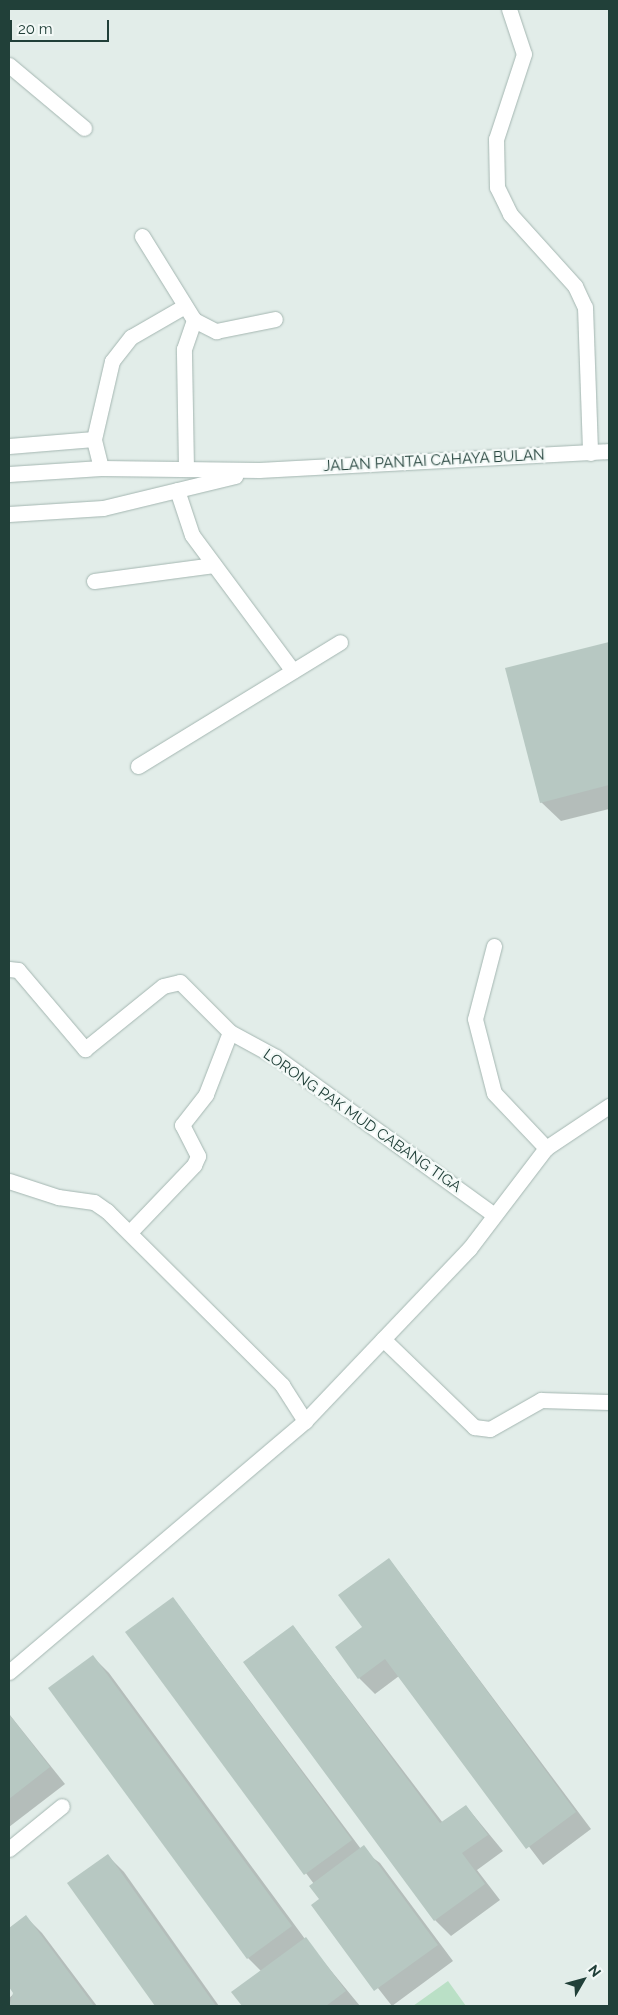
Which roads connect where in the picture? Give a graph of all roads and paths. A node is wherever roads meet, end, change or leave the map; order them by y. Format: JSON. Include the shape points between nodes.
{"nodes":[{"id":1,"x":510,"y":9,"type":"edge"},
{"id":2,"x":9,"y":65,"type":"edge"},
{"id":3,"x":84,"y":128,"type":"dead end"},
{"id":4,"x":142,"y":236,"type":"dead end"},
{"id":5,"x":185,"y":306,"type":"junction"},
{"id":6,"x":275,"y":319,"type":"dead end"},
{"id":7,"x":194,"y":320,"type":"junction"},
{"id":8,"x":94,"y":439,"type":"junction"},
{"id":9,"x":9,"y":446,"type":"edge"},
{"id":10,"x":609,"y":451,"type":"edge"},
{"id":11,"x":590,"y":453,"type":"junction"},
{"id":12,"x":101,"y":468,"type":"junction"},
{"id":13,"x":186,"y":469,"type":"junction"},
{"id":14,"x":258,"y":470,"type":"junction"},
{"id":15,"x":9,"y":474,"type":"edge"},
{"id":16,"x":177,"y":490,"type":"junction"},
{"id":17,"x":9,"y":514,"type":"edge"},
{"id":18,"x":214,"y":565,"type":"junction"},
{"id":19,"x":94,"y":580,"type":"dead end"},
{"id":20,"x":340,"y":642,"type":"dead end"},
{"id":21,"x":293,"y":671,"type":"junction"},
{"id":22,"x":138,"y":766,"type":"dead end"},
{"id":23,"x":494,"y":946,"type":"dead end"},
{"id":24,"x":9,"y":969,"type":"edge"},
{"id":25,"x":230,"y":1032,"type":"junction"},
{"id":26,"x":609,"y":1106,"type":"edge"},
{"id":27,"x":546,"y":1148,"type":"junction"},
{"id":28,"x":9,"y":1181,"type":"edge"},
{"id":29,"x":493,"y":1214,"type":"junction"},
{"id":30,"x":130,"y":1232,"type":"junction"},
{"id":31,"x":383,"y":1339,"type":"junction"},
{"id":32,"x":609,"y":1402,"type":"edge"},
{"id":33,"x":305,"y":1421,"type":"junction"},
{"id":34,"x":9,"y":1672,"type":"edge"},
{"id":35,"x":62,"y":1806,"type":"dead end"},
{"id":36,"x":9,"y":1849,"type":"edge"}],
"edges":[{"from":1,"to":11,"type":"street","via":[[524,54],[496,139],[497,187],[510,214],[575,286],[585,307]]},
{"from":2,"to":3,"type":"street"},
{"from":4,"to":5,"type":"street"},
{"from":5,"to":7,"type":"street"},
{"from":5,"to":8,"type":"street","via":[[144,328],[120,348],[107,376]]},
{"from":6,"to":7,"type":"street","via":[[216,331]]},
{"from":7,"to":13,"type":"street","via":[[184,349]]},
{"from":8,"to":9,"type":"street"},
{"from":8,"to":12,"type":"street"},
{"from":10,"to":11,"type":"street","name":"JALAN PANTAI CAHAYA BULAN"},
{"from":11,"to":14,"type":"street","name":"JALAN PANTAI CAHAYA BULAN"},
{"from":12,"to":13,"type":"street","name":"JALAN PANTAI CAHAYA BULAN"},
{"from":12,"to":15,"type":"street","name":"JALAN PANTAI CAHAYA BULAN"},
{"from":13,"to":14,"type":"street","name":"JALAN PANTAI CAHAYA BULAN"},
{"from":14,"to":16,"type":"street","name":"JALAN PANTAI CAHAYA BULAN"},
{"from":16,"to":17,"type":"street","name":"JALAN PANTAI CAHAYA BULAN","via":[[104,508]]},
{"from":16,"to":18,"type":"street","via":[[189,528]]},
{"from":18,"to":19,"type":"street"},
{"from":18,"to":21,"type":"street"},
{"from":20,"to":21,"type":"street"},
{"from":21,"to":22,"type":"street"},
{"from":23,"to":27,"type":"street","via":[[475,1019],[477,1028],[494,1093]]},
{"from":24,"to":25,"type":"street","name":"LORONG PAK MUD CABANG TIGA","via":[[18,970],[85,1049],[175,981]]},
{"from":25,"to":29,"type":"street","name":"LORONG PAK MUD CABANG TIGA","via":[[276,1057]]},
{"from":25,"to":30,"type":"street","via":[[206,1094],[182,1124],[198,1156],[194,1166]]},
{"from":26,"to":27,"type":"street"},
{"from":27,"to":29,"type":"street"},
{"from":28,"to":30,"type":"street","via":[[58,1197],[94,1202]]},
{"from":29,"to":31,"type":"street","via":[[469,1249]]},
{"from":30,"to":33,"type":"street","via":[[282,1385]]},
{"from":31,"to":32,"type":"street","via":[[474,1427],[490,1429],[541,1400]]},
{"from":31,"to":33,"type":"street"},
{"from":33,"to":34,"type":"street"},
{"from":35,"to":36,"type":"street"}]}
